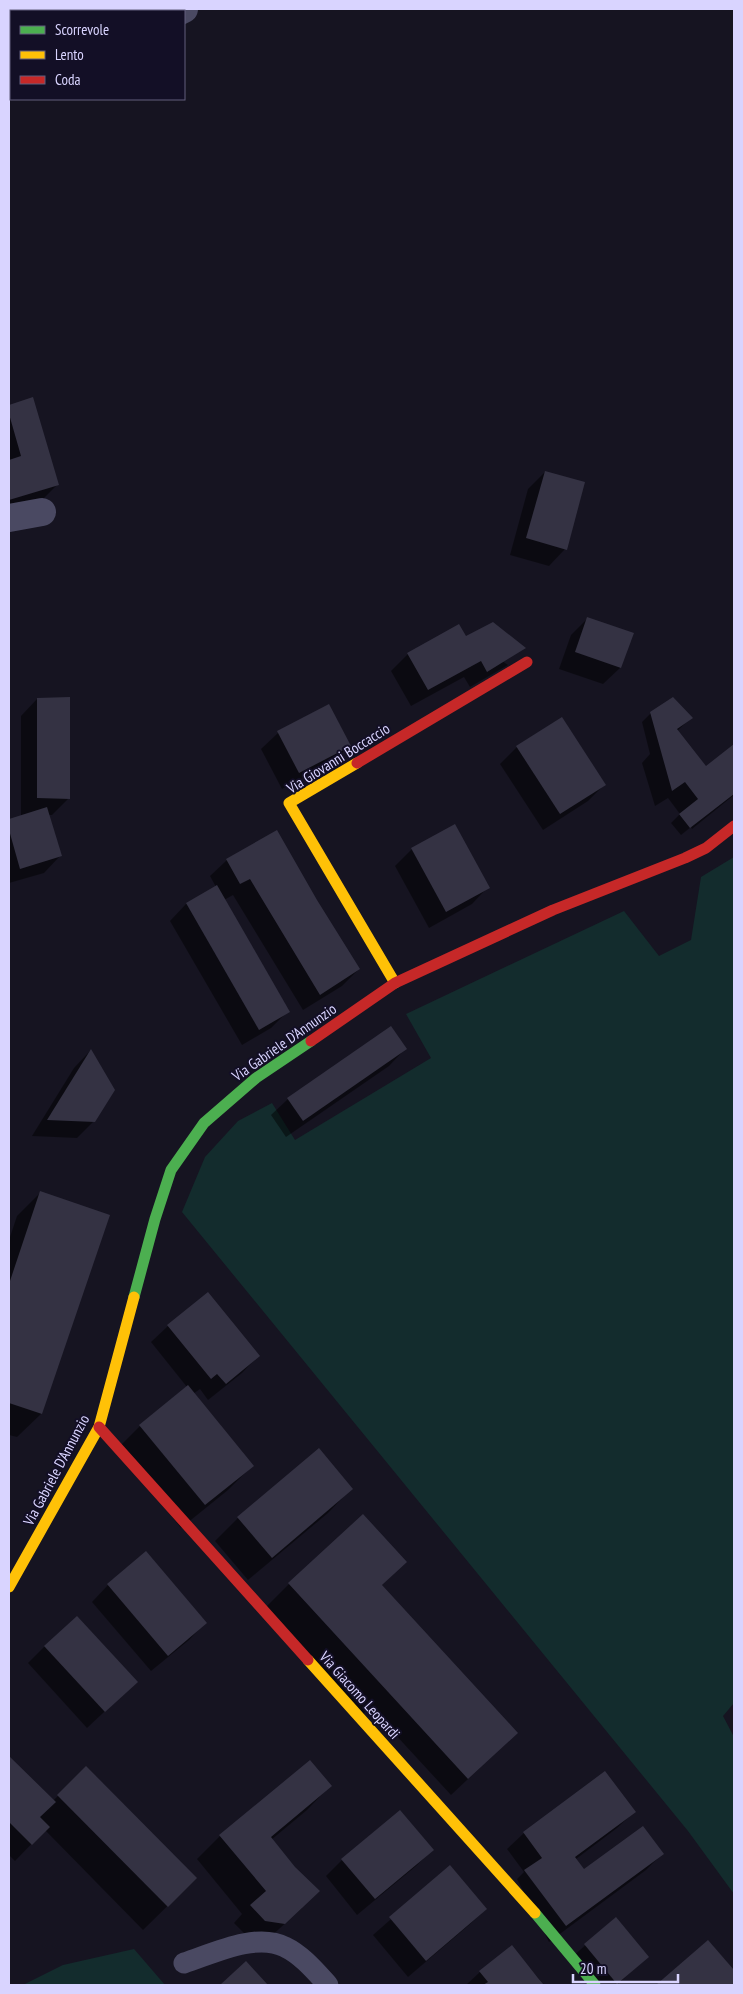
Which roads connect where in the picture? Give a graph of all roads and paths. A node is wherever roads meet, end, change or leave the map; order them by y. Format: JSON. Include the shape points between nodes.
{"nodes":[{"id":1,"x":42,"y":512,"type":"dead end"},
{"id":2,"x":9,"y":518,"type":"edge"},
{"id":3,"x":527,"y":662,"type":"dead end"},
{"id":4,"x":734,"y":826,"type":"edge"},
{"id":5,"x":395,"y":983,"type":"junction"},
{"id":6,"x":99,"y":1427,"type":"junction"},
{"id":7,"x":9,"y":1587,"type":"edge"},
{"id":8,"x":184,"y":1963,"type":"dead end"},
{"id":9,"x":328,"y":1985,"type":"edge"},
{"id":10,"x":595,"y":1985,"type":"edge"}],
"edges":[{"from":1,"to":2,"type":"street"},
{"from":3,"to":5,"type":"street","name":"Via Giovanni Boccaccio","via":[[289,803]]},
{"from":4,"to":5,"type":"street","name":"Via Gabriele D'Annunzio","via":[[706,848],[685,858],[554,910]]},
{"from":5,"to":6,"type":"street","name":"Via Gabriele D'Annunzio","via":[[256,1078],[204,1122],[171,1170]]},
{"from":6,"to":7,"type":"street","name":"Via Gabriele D'Annunzio"},
{"from":6,"to":10,"type":"street","name":"Via Giacomo Leopardi","via":[[542,1921]]},
{"from":8,"to":9,"type":"lane","via":[[244,1943],[267,1942],[285,1946],[310,1965]]}]}
